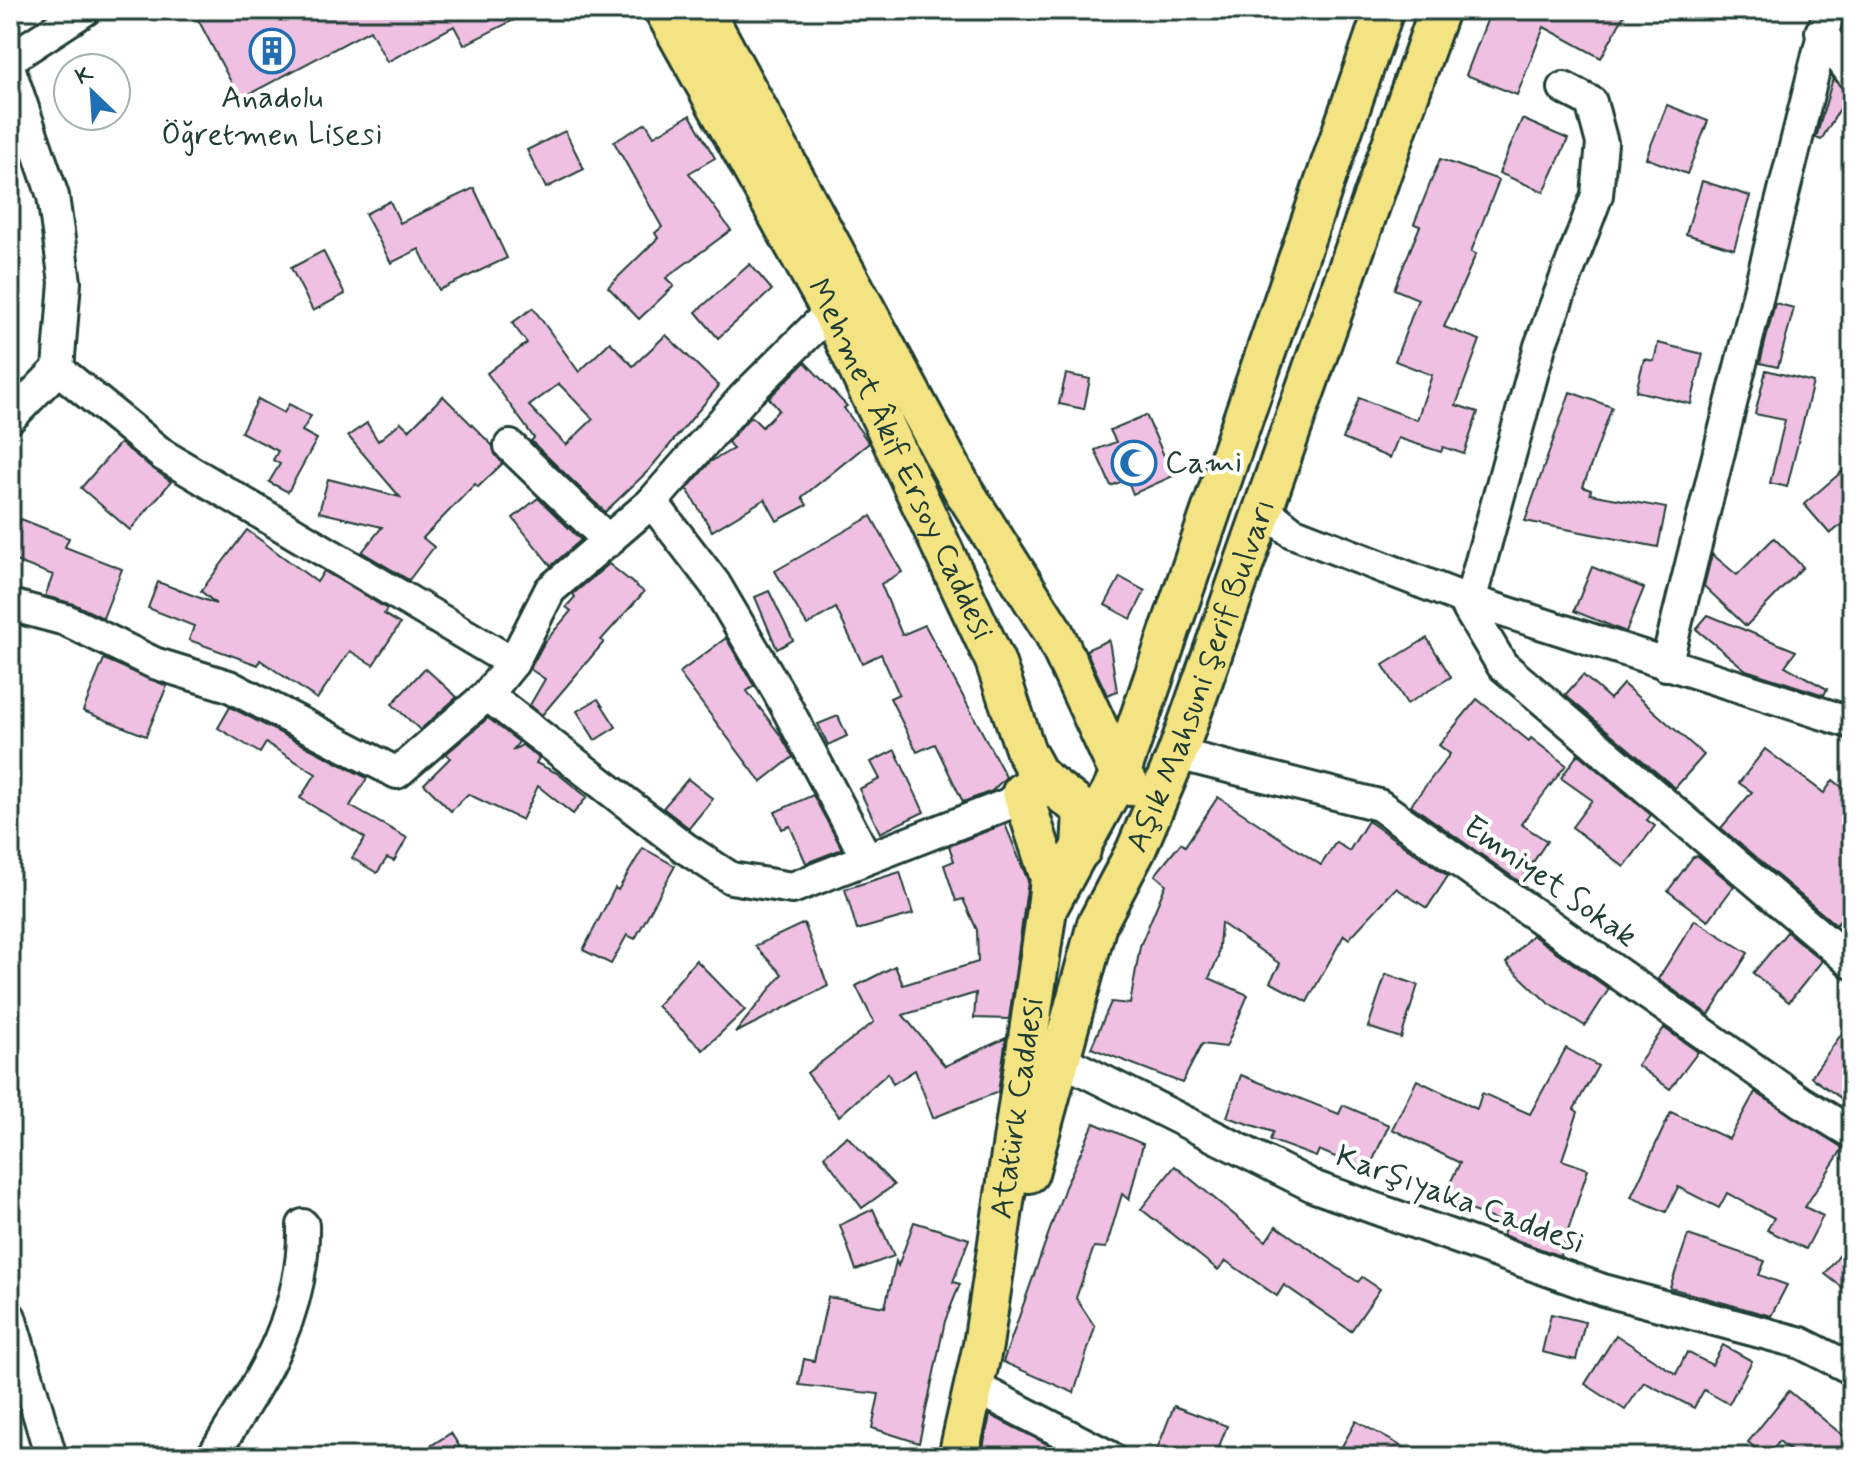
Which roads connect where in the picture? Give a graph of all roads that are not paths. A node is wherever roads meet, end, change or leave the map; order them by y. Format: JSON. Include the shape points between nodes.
{"nodes":[{"id":1,"x":85,"y":10,"type":"edge"},
{"id":2,"x":664,"y":10,"type":"edge"},
{"id":3,"x":704,"y":10,"type":"edge"},
{"id":4,"x":1384,"y":10,"type":"edge"},
{"id":5,"x":1439,"y":10,"type":"edge"},
{"id":6,"x":1825,"y":21,"type":"edge"},
{"id":7,"x":10,"y":59,"type":"edge"},
{"id":8,"x":10,"y":70,"type":"edge"},
{"id":9,"x":1852,"y":74,"type":"edge"},
{"id":10,"x":1564,"y":88,"type":"dead end"},
{"id":11,"x":850,"y":278,"type":"junction"},
{"id":12,"x":831,"y":311,"type":"junction"},
{"id":13,"x":58,"y":369,"type":"junction"},
{"id":14,"x":10,"y":418,"type":"edge"},
{"id":15,"x":510,"y":446,"type":"dead end"},
{"id":16,"x":652,"y":502,"type":"junction"},
{"id":17,"x":1261,"y":507,"type":"junction"},
{"id":18,"x":609,"y":541,"type":"junction"},
{"id":19,"x":1466,"y":600,"type":"junction"},
{"id":20,"x":10,"y":605,"type":"edge"},
{"id":21,"x":513,"y":663,"type":"junction"},
{"id":22,"x":1666,"y":665,"type":"junction"},
{"id":23,"x":487,"y":695,"type":"junction"},
{"id":24,"x":1852,"y":723,"type":"edge"},
{"id":25,"x":1177,"y":754,"type":"junction"},
{"id":26,"x":1120,"y":775,"type":"junction"},
{"id":27,"x":1030,"y":784,"type":"junction"},
{"id":28,"x":1154,"y":811,"type":"junction"},
{"id":29,"x":1081,"y":850,"type":"junction"},
{"id":30,"x":1136,"y":850,"type":"junction"},
{"id":31,"x":866,"y":857,"type":"junction"},
{"id":32,"x":1047,"y":909,"type":"junction"},
{"id":33,"x":1852,"y":963,"type":"edge"},
{"id":34,"x":1060,"y":1059,"type":"junction"},
{"id":35,"x":1852,"y":1133,"type":"edge"},
{"id":36,"x":303,"y":1225,"type":"dead end"},
{"id":37,"x":10,"y":1317,"type":"edge"},
{"id":38,"x":983,"y":1345,"type":"junction"},
{"id":39,"x":1852,"y":1369,"type":"edge"},
{"id":40,"x":973,"y":1386,"type":"junction"},
{"id":41,"x":1078,"y":1450,"type":"edge"},
{"id":42,"x":51,"y":1457,"type":"edge"},
{"id":43,"x":212,"y":1457,"type":"edge"},
{"id":44,"x":958,"y":1457,"type":"edge"},
{"id":45,"x":1110,"y":1457,"type":"edge"}],
"edges":[{"from":1,"to":7,"type":"street"},
{"from":2,"to":12,"type":"main road","name":"Mehmet Âkif Ersoy Caddesi"},
{"from":3,"to":11,"type":"main road","name":"Mehmet Âkif Ersoy Caddesi"},
{"from":4,"to":26,"type":"main road","name":"Aşık Mahsuni Şerif Bulvarı"},
{"from":5,"to":17,"type":"main road","name":"Aşık Mahsuni Şerif Bulvarı"},
{"from":6,"to":9,"type":"street"},
{"from":6,"to":22,"type":"street"},
{"from":8,"to":13,"type":"street","via":[[53,196],[65,282]]},
{"from":10,"to":19,"type":"street","via":[[1591,102],[1602,143],[1597,195],[1540,346]]},
{"from":11,"to":12,"type":"street"},
{"from":11,"to":26,"type":"main road","name":"Mehmet Âkif Ersoy Caddesi","via":[[962,488],[1054,633]]},
{"from":12,"to":16,"type":"street","via":[[743,398]]},
{"from":12,"to":27,"type":"main road","name":"Mehmet Âkif Ersoy Caddesi","via":[[995,661],[1026,752]]},
{"from":13,"to":14,"type":"street"},
{"from":13,"to":21,"type":"street","via":[[163,455]]},
{"from":15,"to":18,"type":"street"},
{"from":16,"to":18,"type":"street"},
{"from":16,"to":31,"type":"street","via":[[715,584]]},
{"from":17,"to":19,"type":"street","via":[[1292,532]]},
{"from":17,"to":25,"type":"main road","name":"Aşık Mahsuni Şerif Bulvarı"},
{"from":18,"to":21,"type":"street","via":[[550,590]]},
{"from":19,"to":22,"type":"street"},
{"from":19,"to":33,"type":"street","via":[[1502,665]]},
{"from":20,"to":23,"type":"street","via":[[66,620],[154,663],[229,686],[397,773]]},
{"from":21,"to":23,"type":"street"},
{"from":22,"to":24,"type":"street"},
{"from":23,"to":31,"type":"street","via":[[731,878],[792,888]]},
{"from":25,"to":28,"type":"main road","name":"Aşık Mahsuni Şerif Bulvarı"},
{"from":25,"to":35,"type":"street","name":"Emniyet Sokak","via":[[1379,805]]},
{"from":26,"to":28,"type":"main road","name":"Mehmet Âkif Ersoy Caddesi"},
{"from":26,"to":29,"type":"main road","name":"Atatürk Caddesi"},
{"from":27,"to":29,"type":"main road","name":"Mehmet Âkif Ersoy Caddesi","via":[[1083,810]]},
{"from":27,"to":31,"type":"street","via":[[1008,804]]},
{"from":27,"to":32,"type":"main road","via":[[1050,878]]},
{"from":28,"to":30,"type":"main road","name":"Aşık Mahsuni Şerif Bulvarı"},
{"from":29,"to":30,"type":"main road","via":[[1104,868]]},
{"from":29,"to":32,"type":"main road","name":"Atatürk Caddesi"},
{"from":30,"to":34,"type":"main road","name":"Aşık Mahsuni Şerif Bulvarı","via":[[1097,924]]},
{"from":32,"to":38,"type":"main road","name":"Atatürk Caddesi"},
{"from":34,"to":38,"type":"main road","name":"Aşık Mahsuni Şerif Bulvarı"},
{"from":34,"to":39,"type":"street","name":"Karşıyaka Caddesi","via":[[1315,1187],[1603,1290],[1801,1343]]},
{"from":36,"to":43,"type":"street","via":[[285,1336]]},
{"from":37,"to":42,"type":"street"},
{"from":38,"to":40,"type":"main road","name":"Atatürk Caddesi"},
{"from":40,"to":41,"type":"street"},
{"from":40,"to":44,"type":"main road","name":"Atatürk Caddesi"},
{"from":41,"to":45,"type":"street"}]}
